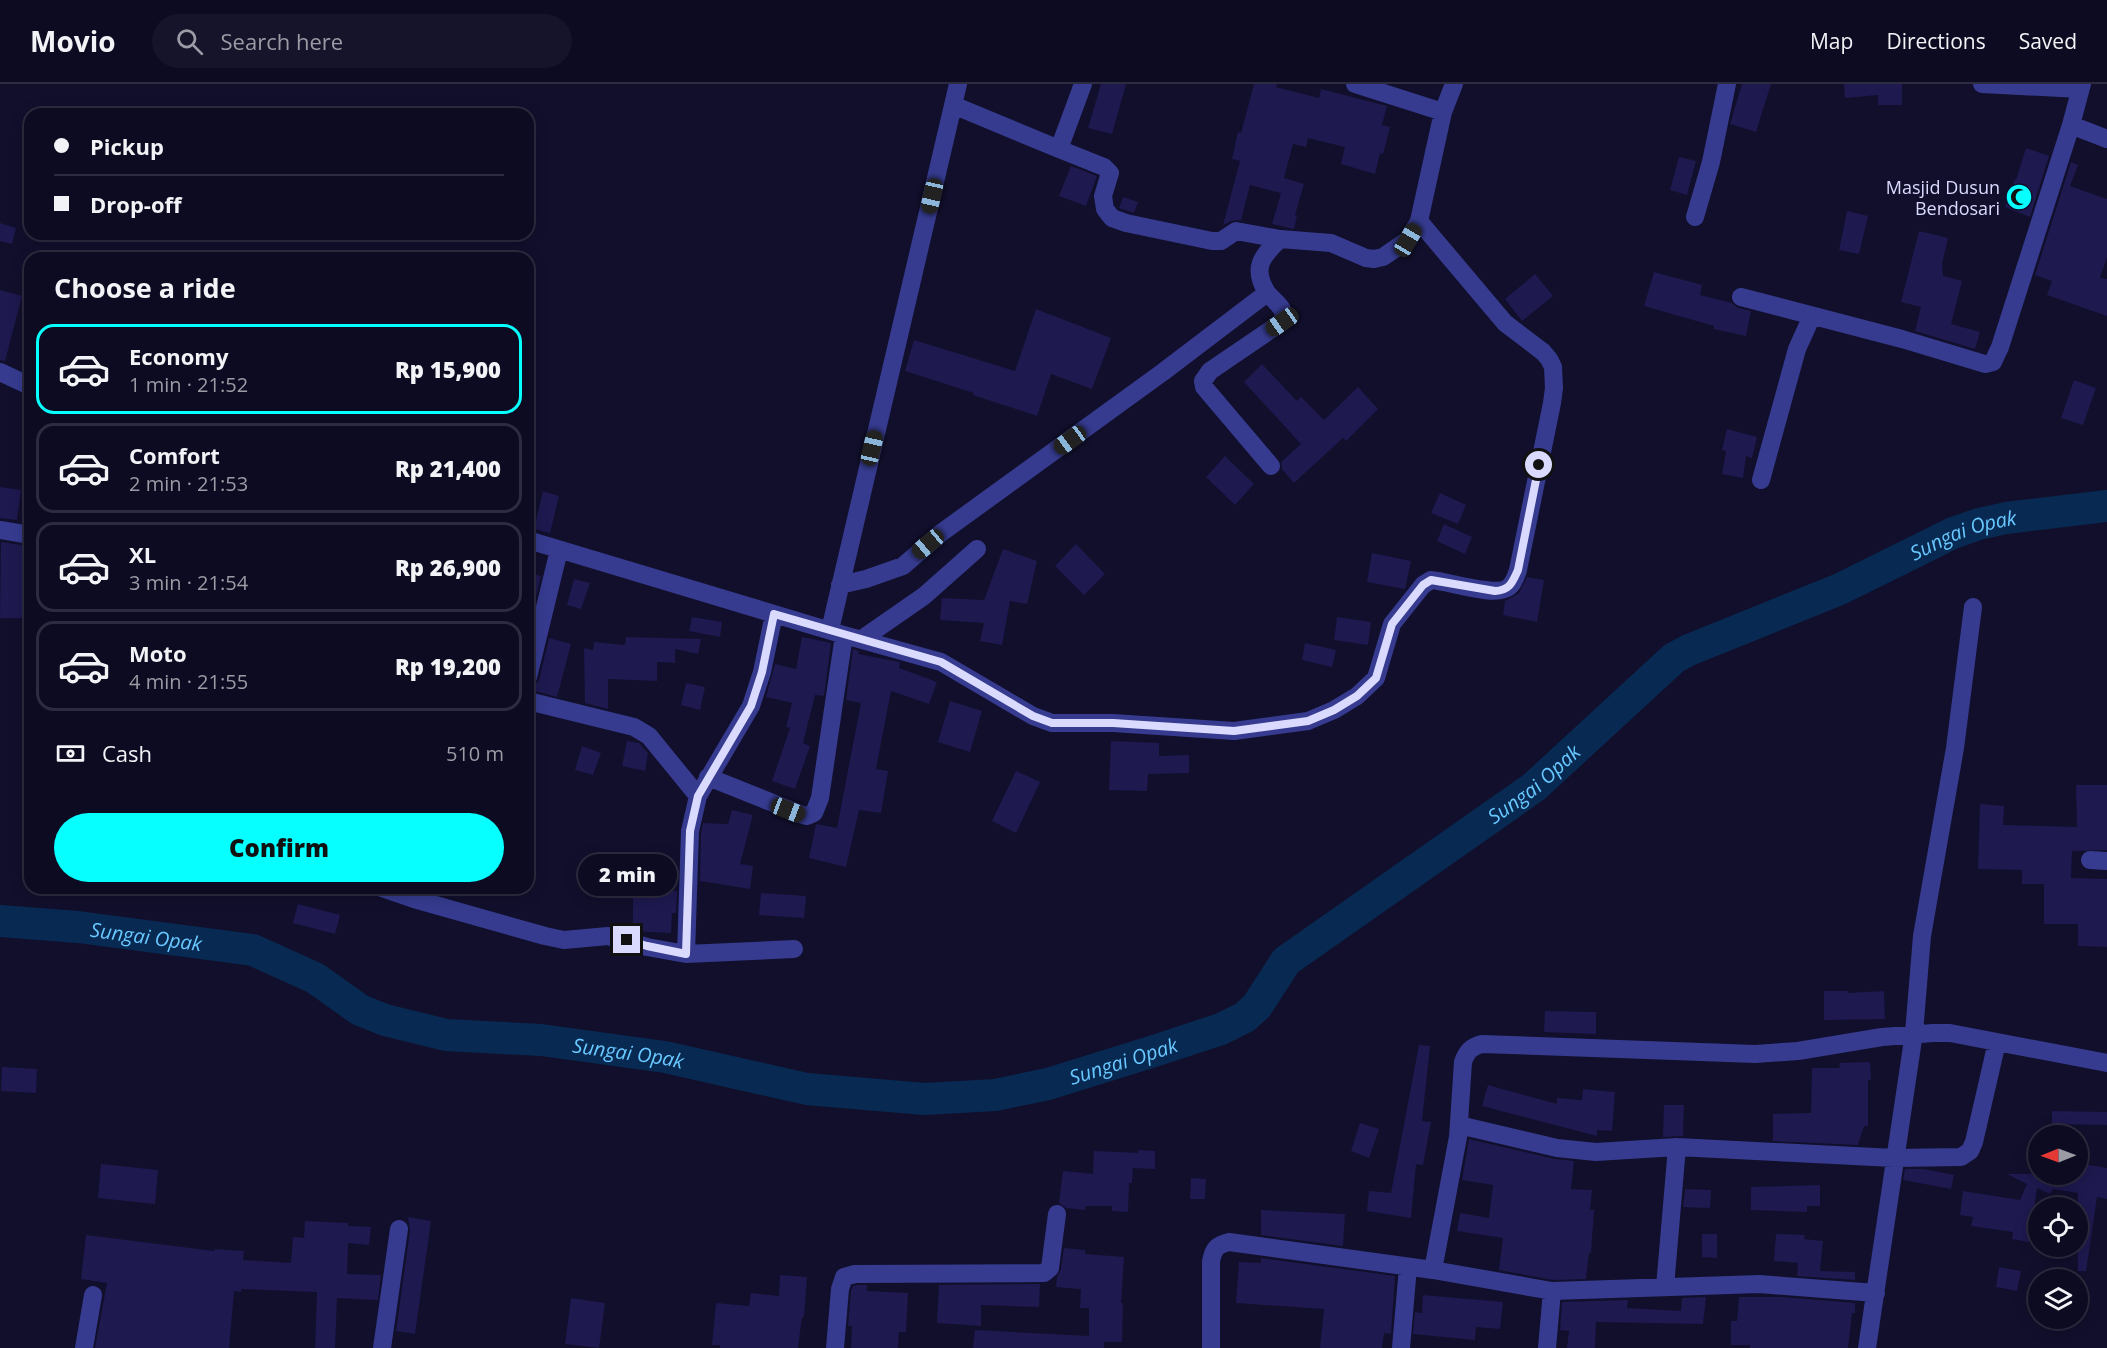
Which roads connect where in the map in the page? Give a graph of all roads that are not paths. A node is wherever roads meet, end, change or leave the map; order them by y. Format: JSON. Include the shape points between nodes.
{"nodes":[{"id":1,"x":958,"y":84,"type":"edge"},
{"id":2,"x":1083,"y":84,"type":"edge"},
{"id":3,"x":1355,"y":84,"type":"edge"},
{"id":4,"x":1454,"y":84,"type":"edge"},
{"id":5,"x":1726,"y":84,"type":"edge"},
{"id":6,"x":1982,"y":84,"type":"edge"},
{"id":7,"x":2081,"y":86,"type":"edge"},
{"id":8,"x":953,"y":105,"type":"junction"},
{"id":9,"x":1443,"y":112,"type":"junction"},
{"id":10,"x":2072,"y":125,"type":"junction"},
{"id":11,"x":2107,"y":140,"type":"edge"},
{"id":12,"x":1059,"y":149,"type":"junction"},
{"id":13,"x":1695,"y":217,"type":"dead end"},
{"id":14,"x":1419,"y":221,"type":"junction"},
{"id":15,"x":1280,"y":238,"type":"junction"},
{"id":16,"x":1267,"y":294,"type":"junction"},
{"id":17,"x":1741,"y":297,"type":"dead end"},
{"id":18,"x":1812,"y":316,"type":"junction"},
{"id":19,"x":0,"y":372,"type":"edge"},
{"id":20,"x":24,"y":383,"type":"edge"},
{"id":21,"x":1271,"y":466,"type":"dead end"},
{"id":22,"x":1761,"y":480,"type":"dead end"},
{"id":23,"x":0,"y":530,"type":"edge"},
{"id":24,"x":24,"y":534,"type":"edge"},
{"id":25,"x":534,"y":542,"type":"edge"},
{"id":26,"x":977,"y":549,"type":"dead end"},
{"id":27,"x":559,"y":550,"type":"junction"},
{"id":28,"x":840,"y":585,"type":"junction"},
{"id":29,"x":1973,"y":607,"type":"dead end"},
{"id":30,"x":774,"y":614,"type":"junction"},
{"id":31,"x":845,"y":635,"type":"junction"},
{"id":32,"x":534,"y":652,"type":"edge"},
{"id":33,"x":534,"y":702,"type":"edge"},
{"id":34,"x":708,"y":777,"type":"junction"},
{"id":35,"x":698,"y":796,"type":"junction"},
{"id":36,"x":399,"y":894,"type":"edge"},
{"id":37,"x":686,"y":948,"type":"junction"},
{"id":38,"x":794,"y":949,"type":"dead end"},
{"id":39,"x":1914,"y":1034,"type":"junction"},
{"id":40,"x":1997,"y":1042,"type":"junction"},
{"id":41,"x":2107,"y":1063,"type":"edge"},
{"id":42,"x":1459,"y":1125,"type":"junction"},
{"id":43,"x":1677,"y":1147,"type":"junction"},
{"id":44,"x":1894,"y":1158,"type":"junction"},
{"id":45,"x":1057,"y":1214,"type":"dead end"},
{"id":46,"x":399,"y":1229,"type":"dead end"},
{"id":47,"x":1408,"y":1267,"type":"junction"},
{"id":48,"x":1433,"y":1270,"type":"junction"},
{"id":49,"x":1665,"y":1287,"type":"junction"},
{"id":50,"x":1552,"y":1291,"type":"junction"},
{"id":51,"x":1876,"y":1293,"type":"junction"},
{"id":52,"x":93,"y":1295,"type":"dead end"},
{"id":53,"x":84,"y":1348,"type":"edge"},
{"id":54,"x":382,"y":1348,"type":"edge"},
{"id":55,"x":835,"y":1348,"type":"edge"},
{"id":56,"x":1211,"y":1348,"type":"edge"},
{"id":57,"x":1401,"y":1348,"type":"edge"},
{"id":58,"x":1546,"y":1348,"type":"edge"},
{"id":59,"x":1867,"y":1348,"type":"edge"}],
"edges":[{"from":1,"to":8,"type":"street"},
{"from":2,"to":12,"type":"street"},
{"from":3,"to":9,"type":"street"},
{"from":4,"to":9,"type":"street"},
{"from":5,"to":13,"type":"street","via":[[1711,162]]},
{"from":6,"to":7,"type":"street"},
{"from":7,"to":10,"type":"street"},
{"from":8,"to":12,"type":"street"},
{"from":8,"to":28,"type":"street"},
{"from":9,"to":14,"type":"street"},
{"from":10,"to":11,"type":"street"},
{"from":10,"to":18,"type":"street","via":[[1994,362],[1985,364]]},
{"from":12,"to":15,"type":"street","via":[[1110,173],[1103,196],[1105,209],[1112,218],[1212,241],[1221,241],[1236,231]]},
{"from":14,"to":15,"type":"street","via":[[1408,240],[1374,259],[1331,243]]},
{"from":14,"to":31,"type":"street","via":[[1505,323],[1543,352],[1554,367],[1552,403],[1518,570],[1511,585],[1495,591],[1431,580],[1392,624],[1376,678],[1357,696],[1308,721],[1234,731],[1052,723],[1033,716],[941,662]]},
{"from":15,"to":16,"type":"street","via":[[1264,254],[1259,271]]},
{"from":16,"to":21,"type":"street","via":[[1283,310],[1282,322],[1210,371],[1203,381]]},
{"from":16,"to":28,"type":"street","via":[[941,533],[903,566]]},
{"from":17,"to":18,"type":"street"},
{"from":18,"to":22,"type":"street","via":[[1797,349]]},
{"from":19,"to":20,"type":"street"},
{"from":23,"to":24,"type":"street"},
{"from":25,"to":27,"type":"street"},
{"from":26,"to":31,"type":"street","via":[[924,596]]},
{"from":27,"to":30,"type":"street"},
{"from":27,"to":32,"type":"street"},
{"from":28,"to":31,"type":"street"},
{"from":29,"to":39,"type":"street","via":[[1955,748],[1922,936]]},
{"from":30,"to":31,"type":"street"},
{"from":30,"to":34,"type":"street","via":[[751,706]]},
{"from":31,"to":34,"type":"street","via":[[820,798],[814,813],[803,815]]},
{"from":33,"to":35,"type":"street","via":[[642,731]]},
{"from":34,"to":35,"type":"street"},
{"from":35,"to":37,"type":"street","via":[[690,831]]},
{"from":36,"to":37,"type":"street","via":[[564,940],[608,936],[647,946]]},
{"from":37,"to":38,"type":"street"},
{"from":39,"to":40,"type":"street","via":[[1950,1034]]},
{"from":39,"to":42,"type":"street","via":[[1755,1054],[1482,1044],[1472,1047],[1463,1062]]},
{"from":39,"to":44,"type":"street"},
{"from":40,"to":41,"type":"street"},
{"from":40,"to":44,"type":"street","via":[[1970,1151],[1953,1158]]},
{"from":42,"to":43,"type":"street","via":[[1557,1148],[1596,1152]]},
{"from":42,"to":48,"type":"street"},
{"from":43,"to":44,"type":"street"},
{"from":43,"to":49,"type":"street"},
{"from":44,"to":51,"type":"street"},
{"from":45,"to":55,"type":"street","via":[[1050,1268],[1044,1273],[844,1277]]},
{"from":46,"to":54,"type":"street"},
{"from":47,"to":48,"type":"street"},
{"from":47,"to":56,"type":"street","via":[[1240,1243],[1220,1244],[1213,1251],[1211,1262]]},
{"from":47,"to":57,"type":"street"},
{"from":48,"to":50,"type":"street"},
{"from":49,"to":50,"type":"street"},
{"from":49,"to":51,"type":"street","via":[[1759,1284]]},
{"from":50,"to":58,"type":"street"},
{"from":51,"to":59,"type":"street"},
{"from":52,"to":53,"type":"street"}]}
